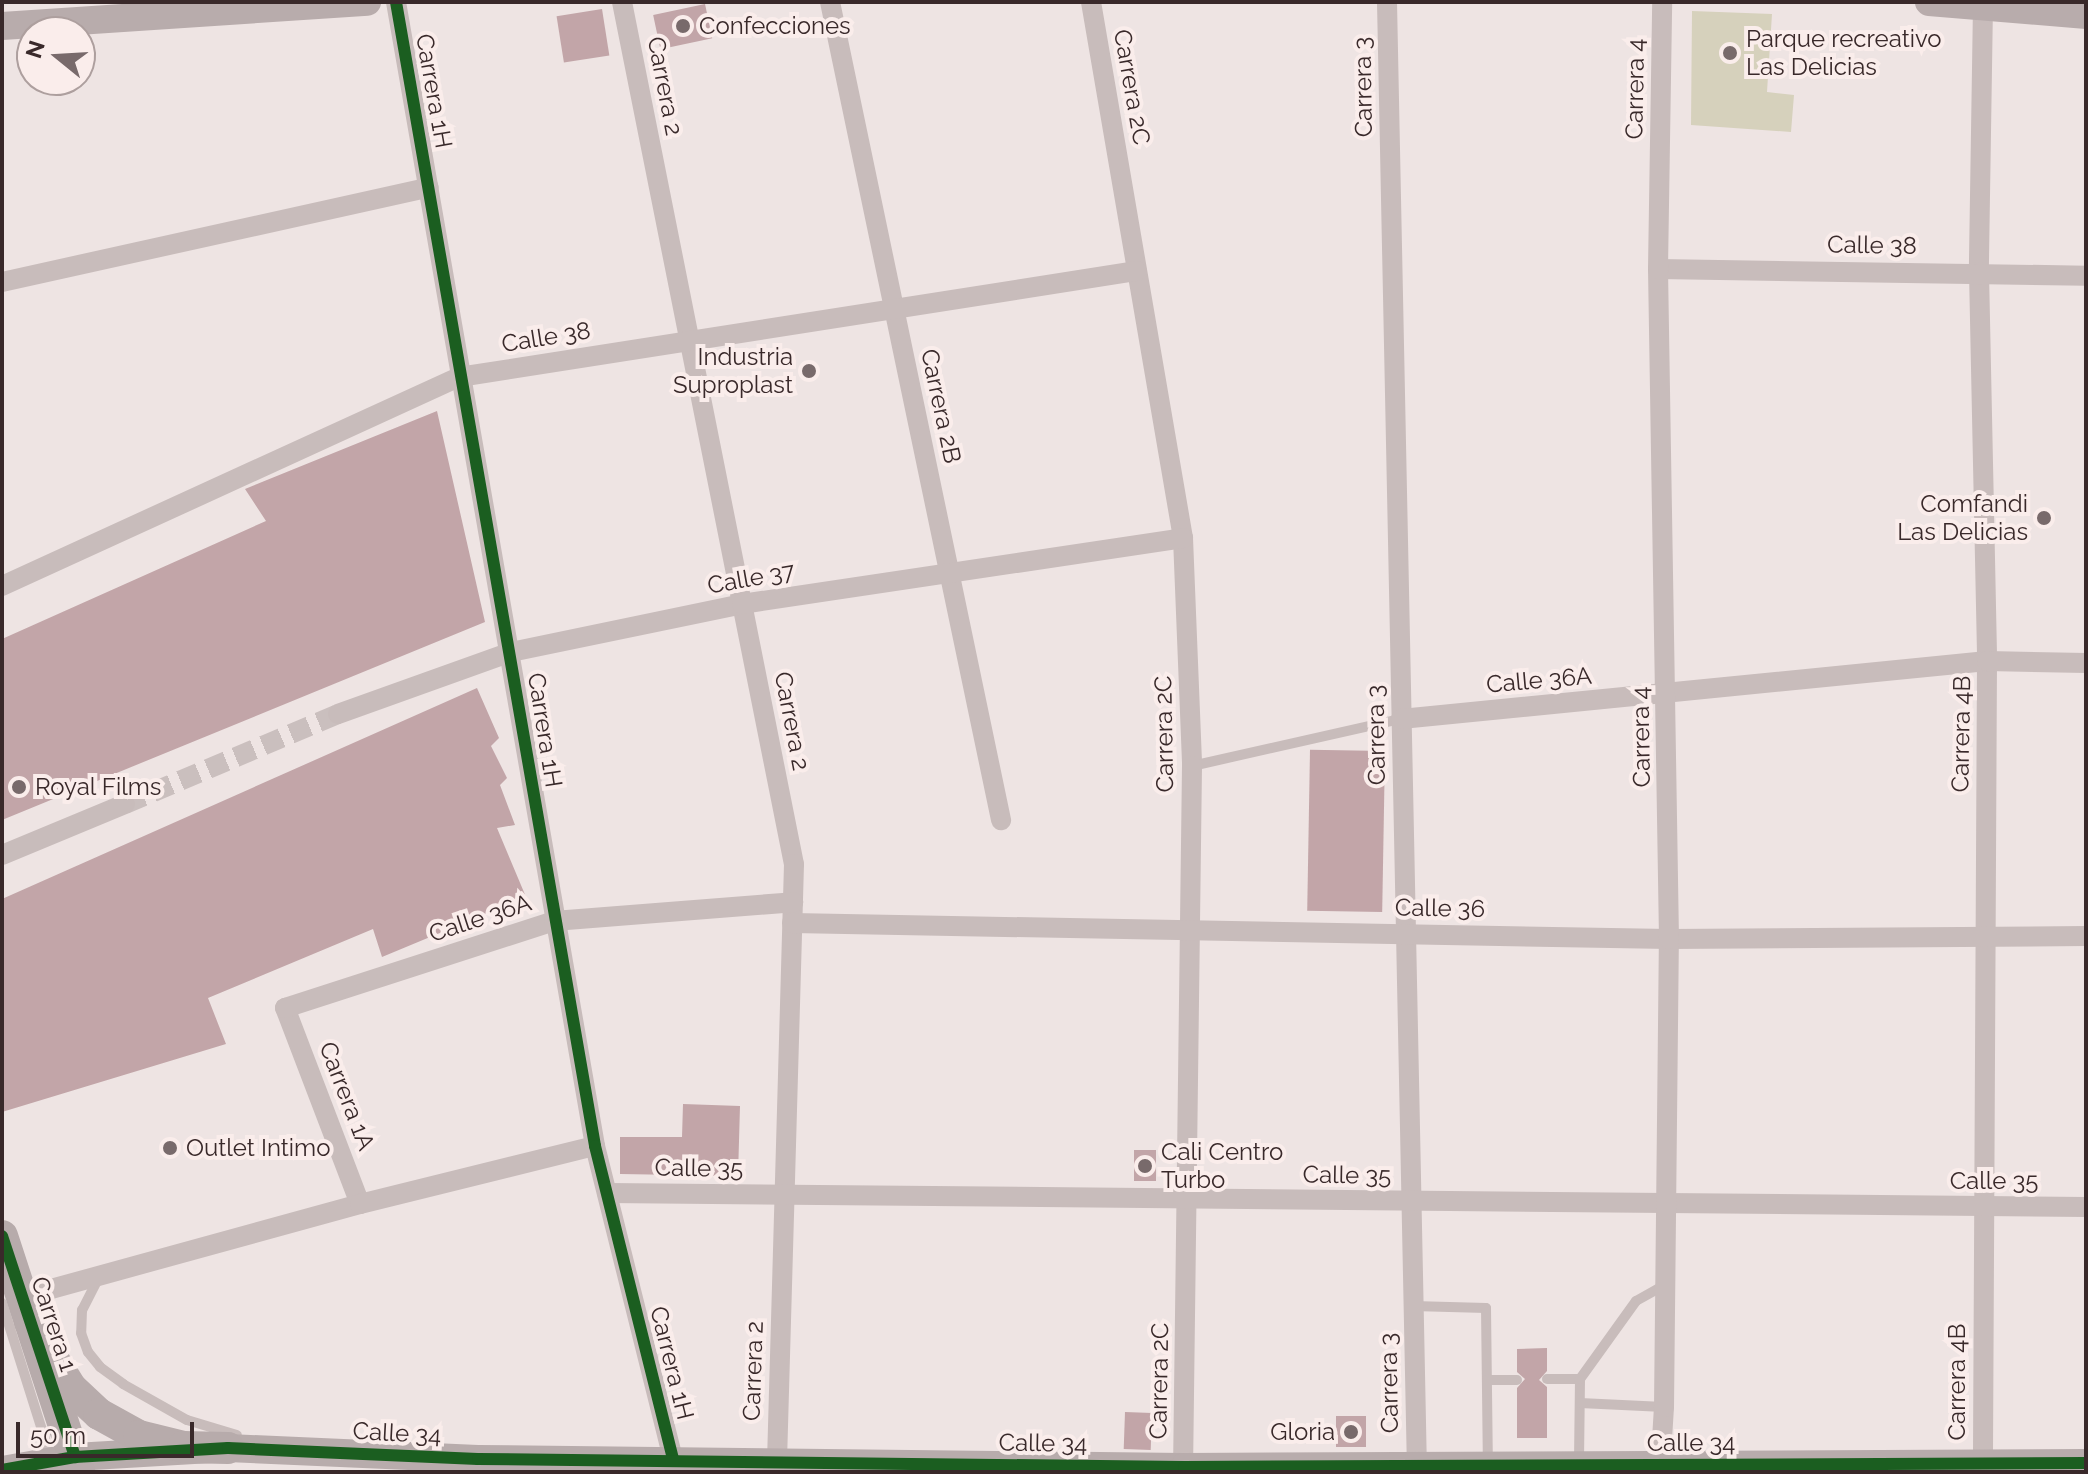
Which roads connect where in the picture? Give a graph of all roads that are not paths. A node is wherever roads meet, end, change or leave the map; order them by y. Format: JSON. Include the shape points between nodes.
{"nodes":[{"id":1,"x":367,"y":2,"type":"edge"},
{"id":2,"x":396,"y":2,"type":"edge"},
{"id":3,"x":622,"y":2,"type":"edge"},
{"id":4,"x":830,"y":2,"type":"edge"},
{"id":5,"x":1091,"y":2,"type":"edge"},
{"id":6,"x":1387,"y":2,"type":"edge"},
{"id":7,"x":1662,"y":2,"type":"edge"},
{"id":8,"x":1929,"y":2,"type":"edge"},
{"id":9,"x":1983,"y":5,"type":"junction"},
{"id":10,"x":2086,"y":15,"type":"edge"},
{"id":11,"x":2,"y":26,"type":"edge"},
{"id":12,"x":429,"y":187,"type":"junction"},
{"id":13,"x":1658,"y":269,"type":"junction"},
{"id":14,"x":1137,"y":271,"type":"junction"},
{"id":15,"x":1979,"y":272,"type":"junction"},
{"id":16,"x":2086,"y":276,"type":"edge"},
{"id":17,"x":2,"y":282,"type":"edge"},
{"id":18,"x":894,"y":309,"type":"junction"},
{"id":19,"x":690,"y":341,"type":"junction"},
{"id":20,"x":459,"y":377,"type":"junction"},
{"id":21,"x":1183,"y":538,"type":"junction"},
{"id":22,"x":950,"y":575,"type":"junction"},
{"id":23,"x":2,"y":586,"type":"edge"},
{"id":24,"x":742,"y":604,"type":"junction"},
{"id":25,"x":511,"y":652,"type":"junction"},
{"id":26,"x":1987,"y":661,"type":"junction"},
{"id":27,"x":2086,"y":663,"type":"edge"},
{"id":28,"x":1667,"y":694,"type":"junction"},
{"id":29,"x":338,"y":714,"type":"tunnel mouth"},
{"id":30,"x":1401,"y":719,"type":"junction"},
{"id":31,"x":1192,"y":766,"type":"junction"},
{"id":32,"x":125,"y":804,"type":"tunnel mouth"},
{"id":33,"x":1001,"y":820,"type":"dead end"},
{"id":34,"x":2,"y":855,"type":"edge"},
{"id":35,"x":793,"y":902,"type":"junction"},
{"id":36,"x":554,"y":921,"type":"junction"},
{"id":37,"x":792,"y":923,"type":"junction"},
{"id":38,"x":1189,"y":928,"type":"junction"},
{"id":39,"x":1406,"y":934,"type":"junction"},
{"id":40,"x":1984,"y":935,"type":"junction"},
{"id":41,"x":2086,"y":936,"type":"edge"},
{"id":42,"x":1669,"y":939,"type":"junction"},
{"id":43,"x":285,"y":1008,"type":"joint"},
{"id":44,"x":595,"y":1146,"type":"junction"},
{"id":45,"x":607,"y":1193,"type":"junction"},
{"id":46,"x":785,"y":1195,"type":"junction"},
{"id":47,"x":1187,"y":1199,"type":"junction"},
{"id":48,"x":1411,"y":1201,"type":"junction"},
{"id":49,"x":1665,"y":1203,"type":"junction"},
{"id":50,"x":360,"y":1204,"type":"junction"},
{"id":51,"x":1983,"y":1207,"type":"junction"},
{"id":52,"x":2086,"y":1207,"type":"edge"},
{"id":53,"x":2,"y":1236,"type":"edge"},
{"id":54,"x":100,"y":1276,"type":"junction"},
{"id":55,"x":1663,"y":1286,"type":"junction"},
{"id":56,"x":1413,"y":1306,"type":"junction"},
{"id":57,"x":18,"y":1307,"type":"edge"},
{"id":58,"x":1547,"y":1379,"type":"dead end"},
{"id":59,"x":1580,"y":1379,"type":"junction"},
{"id":60,"x":1487,"y":1380,"type":"junction"},
{"id":61,"x":1517,"y":1380,"type":"dead end"},
{"id":62,"x":1580,"y":1403,"type":"junction"},
{"id":63,"x":1664,"y":1407,"type":"junction"},
{"id":64,"x":228,"y":1448,"type":"junction"},
{"id":65,"x":285,"y":1449,"type":"junction"},
{"id":66,"x":1579,"y":1456,"type":"junction"},
{"id":67,"x":1488,"y":1458,"type":"junction"},
{"id":68,"x":673,"y":1460,"type":"junction"},
{"id":69,"x":777,"y":1462,"type":"junction"},
{"id":70,"x":2086,"y":1463,"type":"edge"},
{"id":71,"x":1983,"y":1464,"type":"junction"},
{"id":72,"x":65,"y":1466,"type":"edge"},
{"id":73,"x":1417,"y":1467,"type":"junction"},
{"id":74,"x":1660,"y":1469,"type":"edge"},
{"id":75,"x":2,"y":1470,"type":"edge"},
{"id":76,"x":1184,"y":1470,"type":"edge"}],
"edges":[{"from":1,"to":11,"type":"main road"},
{"from":2,"to":12,"type":"street","name":"Carrera 1H"},
{"from":3,"to":19,"type":"street","name":"Carrera 2"},
{"from":4,"to":18,"type":"street","name":"Carrera 2B"},
{"from":5,"to":14,"type":"street","name":"Carrera 2C"},
{"from":6,"to":30,"type":"street","name":"Carrera 3"},
{"from":7,"to":13,"type":"street","name":"Carrera 4"},
{"from":8,"to":9,"type":"main road"},
{"from":9,"to":10,"type":"main road"},
{"from":9,"to":15,"type":"street","name":"Carrera 4B"},
{"from":12,"to":17,"type":"street"},
{"from":12,"to":20,"type":"street","name":"Carrera 1H"},
{"from":13,"to":15,"type":"street","name":"Calle 38"},
{"from":13,"to":28,"type":"street","name":"Carrera 4"},
{"from":14,"to":18,"type":"street","name":"Calle 38"},
{"from":14,"to":21,"type":"street","name":"Carrera 2C"},
{"from":15,"to":16,"type":"street","name":"Calle 38"},
{"from":15,"to":26,"type":"street","name":"Carrera 4B"},
{"from":18,"to":19,"type":"street","name":"Calle 38"},
{"from":18,"to":22,"type":"street","name":"Carrera 2B"},
{"from":19,"to":20,"type":"street","name":"Calle 38"},
{"from":19,"to":24,"type":"street","name":"Carrera 2"},
{"from":20,"to":23,"type":"street","name":"Calle 38"},
{"from":20,"to":25,"type":"street","name":"Carrera 1H"},
{"from":21,"to":22,"type":"street","name":"Calle 37"},
{"from":21,"to":31,"type":"street","name":"Carrera 2C"},
{"from":22,"to":24,"type":"street","name":"Calle 37"},
{"from":22,"to":33,"type":"street","name":"Carrera 2B"},
{"from":24,"to":25,"type":"street","name":"Calle 37"},
{"from":24,"to":35,"type":"street","name":"Carrera 2","via":[[794,864]]},
{"from":25,"to":29,"type":"street","name":"Calle 37"},
{"from":25,"to":36,"type":"street","name":"Carrera 1H"},
{"from":26,"to":27,"type":"street","name":"Calle 36A"},
{"from":26,"to":28,"type":"street","name":"Calle 36A"},
{"from":26,"to":40,"type":"street","name":"Carrera 4B"},
{"from":28,"to":30,"type":"street","name":"Calle 36A"},
{"from":28,"to":42,"type":"street","name":"Carrera 4"},
{"from":30,"to":31,"type":"lane","name":"Calle 36A"},
{"from":30,"to":39,"type":"street","name":"Carrera 3"},
{"from":31,"to":38,"type":"street","name":"Carrera 2C"},
{"from":32,"to":34,"type":"street"},
{"from":35,"to":36,"type":"street","name":"Calle 36A"},
{"from":35,"to":37,"type":"street","name":"Carrera 2"},
{"from":36,"to":43,"type":"street","name":"Calle 36A"},
{"from":36,"to":44,"type":"street","name":"Carrera 1H"},
{"from":37,"to":38,"type":"street","name":"Calle 36"},
{"from":37,"to":46,"type":"street","name":"Carrera 2"},
{"from":38,"to":39,"type":"street","name":"Calle 36"},
{"from":38,"to":47,"type":"street","name":"Carrera 2C"},
{"from":39,"to":42,"type":"street","name":"Calle 36"},
{"from":39,"to":48,"type":"street","name":"Carrera 3"},
{"from":40,"to":41,"type":"street","name":"Calle 36"},
{"from":40,"to":42,"type":"street","name":"Calle 36"},
{"from":40,"to":51,"type":"street","name":"Carrera 4B"},
{"from":42,"to":49,"type":"street","name":"Carrera 4"},
{"from":43,"to":50,"type":"street","name":"Carrera 1A"},
{"from":44,"to":45,"type":"street","name":"Carrera 1H"},
{"from":44,"to":50,"type":"street"},
{"from":45,"to":46,"type":"street","name":"Calle 35"},
{"from":45,"to":68,"type":"street","name":"Carrera 1H"},
{"from":46,"to":47,"type":"street","name":"Calle 35"},
{"from":46,"to":69,"type":"street","name":"Carrera 2"},
{"from":47,"to":48,"type":"street","name":"Calle 35"},
{"from":47,"to":76,"type":"street","name":"Carrera 2C"},
{"from":48,"to":49,"type":"street","name":"Calle 35"},
{"from":48,"to":56,"type":"street","name":"Carrera 3"},
{"from":49,"to":51,"type":"street","name":"Calle 35"},
{"from":49,"to":55,"type":"street","name":"Carrera 4"},
{"from":50,"to":54,"type":"street"},
{"from":51,"to":52,"type":"street","name":"Calle 35"},
{"from":51,"to":71,"type":"street","name":"Carrera 4B"},
{"from":53,"to":57,"type":"main road","name":"Carrera 1"},
{"from":54,"to":57,"type":"street"},
{"from":54,"to":65,"type":"lane","via":[[82,1310],[81,1333],[100,1367],[187,1420]]},
{"from":55,"to":59,"type":"lane","via":[[1636,1301]]},
{"from":55,"to":63,"type":"street","name":"Carrera 4"},
{"from":56,"to":60,"type":"lane","via":[[1486,1308]]},
{"from":56,"to":73,"type":"street","name":"Carrera 3"},
{"from":57,"to":64,"type":"main road","via":[[71,1388],[99,1414],[139,1436],[183,1447]]},
{"from":57,"to":72,"type":"main road","name":"Carrera 1"},
{"from":58,"to":59,"type":"lane"},
{"from":59,"to":62,"type":"lane"},
{"from":60,"to":61,"type":"lane"},
{"from":60,"to":67,"type":"lane"},
{"from":62,"to":63,"type":"lane"},
{"from":62,"to":66,"type":"lane"},
{"from":63,"to":74,"type":"street","name":"Carrera 4"},
{"from":64,"to":65,"type":"main road","name":"Calle 34"},
{"from":64,"to":72,"type":"main road","name":"Calle 34"},
{"from":65,"to":68,"type":"main road","name":"Calle 34","via":[[478,1459]]},
{"from":66,"to":67,"type":"main road","name":"Calle 34"},
{"from":66,"to":74,"type":"main road","name":"Calle 34"},
{"from":67,"to":73,"type":"main road","name":"Calle 34"},
{"from":68,"to":69,"type":"main road","name":"Calle 34"},
{"from":69,"to":76,"type":"main road","name":"Calle 34"},
{"from":70,"to":71,"type":"main road","name":"Calle 34"},
{"from":71,"to":74,"type":"main road","name":"Calle 34"},
{"from":72,"to":75,"type":"main road","name":"Calle 34"},
{"from":73,"to":76,"type":"main road","name":"Calle 34"}]}
